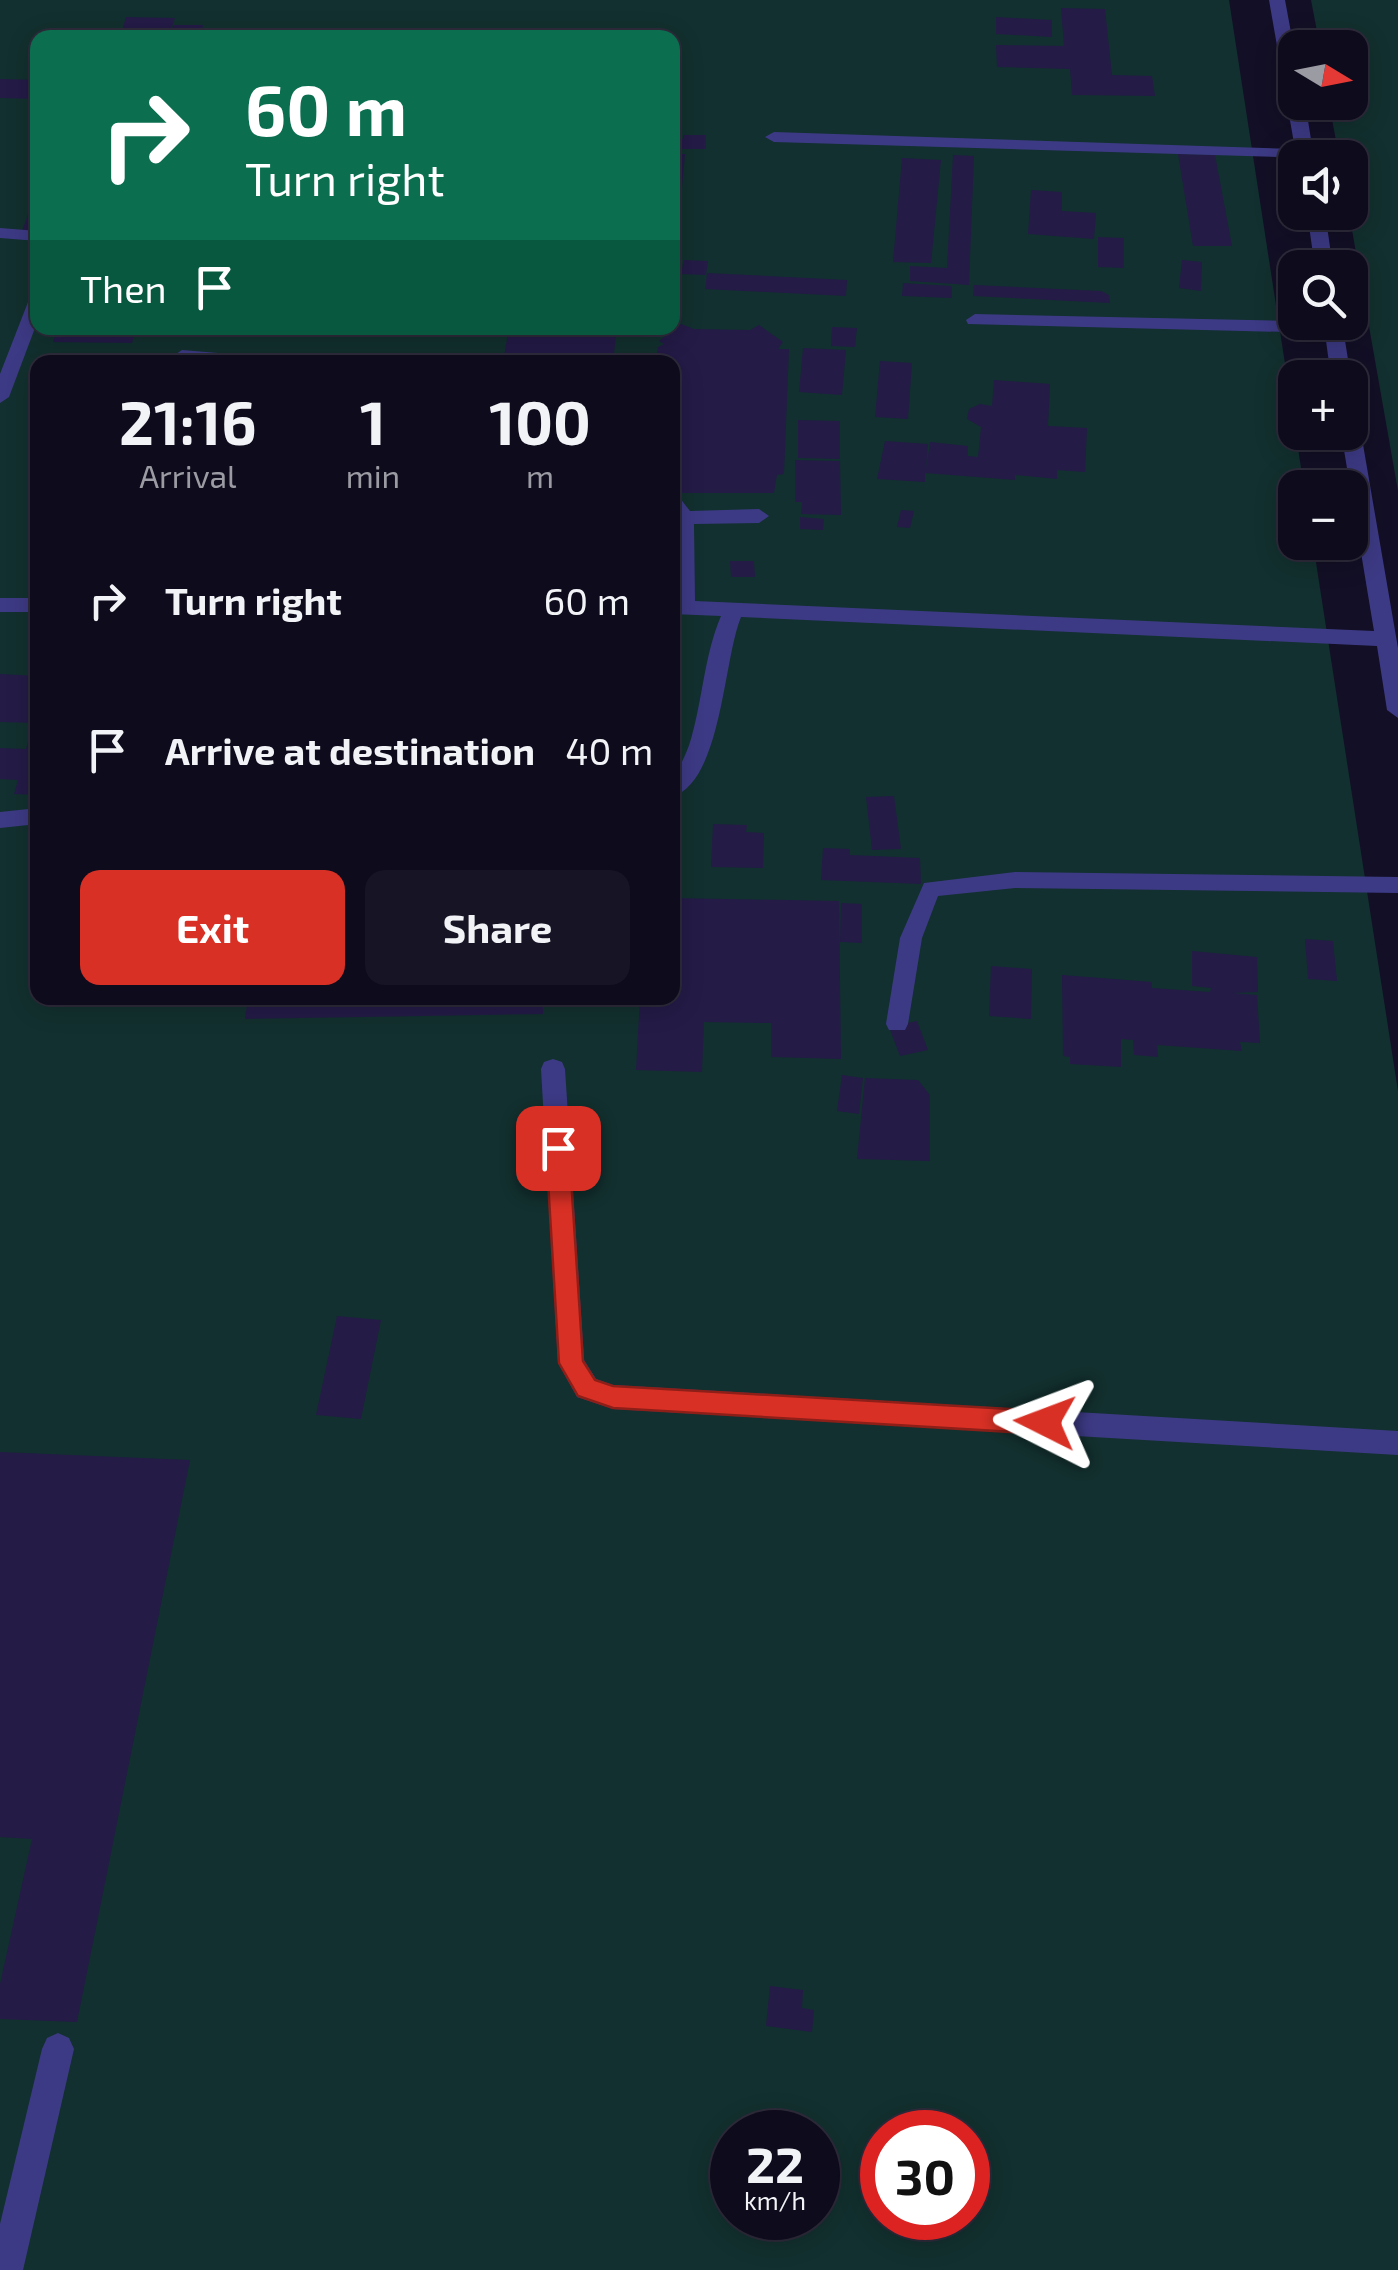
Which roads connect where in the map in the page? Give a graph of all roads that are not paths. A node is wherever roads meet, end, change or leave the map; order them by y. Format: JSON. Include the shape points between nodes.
{"nodes":[{"id":1,"x":1276,"y":0,"type":"edge"},
{"id":2,"x":1282,"y":30,"type":"edge"},
{"id":3,"x":774,"y":137,"type":"dead end"},
{"id":4,"x":1278,"y":155,"type":"edge"},
{"id":5,"x":0,"y":233,"type":"edge"},
{"id":6,"x":30,"y":235,"type":"edge"},
{"id":7,"x":30,"y":318,"type":"edge"},
{"id":8,"x":975,"y":320,"type":"dead end"},
{"id":9,"x":1278,"y":324,"type":"edge"},
{"id":10,"x":0,"y":397,"type":"edge"},
{"id":11,"x":1354,"y":450,"type":"edge"},
{"id":12,"x":680,"y":510,"type":"edge"},
{"id":13,"x":758,"y":516,"type":"dead end"},
{"id":14,"x":0,"y":605,"type":"edge"},
{"id":15,"x":30,"y":605,"type":"edge"},
{"id":16,"x":680,"y":608,"type":"edge"},
{"id":17,"x":734,"y":610,"type":"junction"},
{"id":18,"x":1386,"y":639,"type":"junction"},
{"id":19,"x":1398,"y":710,"type":"edge"},
{"id":20,"x":680,"y":784,"type":"edge"},
{"id":21,"x":30,"y":817,"type":"edge"},
{"id":22,"x":0,"y":820,"type":"edge"},
{"id":23,"x":1398,"y":885,"type":"edge"},
{"id":24,"x":897,"y":1024,"type":"dead end"},
{"id":25,"x":553,"y":1069,"type":"dead end"},
{"id":26,"x":1398,"y":1444,"type":"edge"},
{"id":27,"x":58,"y":2049,"type":"dead end"},
{"id":28,"x":6,"y":2270,"type":"edge"}],
"edges":[{"from":1,"to":2,"type":"street"},
{"from":3,"to":4,"type":"street"},
{"from":5,"to":6,"type":"lane"},
{"from":7,"to":10,"type":"lane"},
{"from":8,"to":9,"type":"street"},
{"from":11,"to":18,"type":"street"},
{"from":12,"to":13,"type":"street"},
{"from":14,"to":15,"type":"street"},
{"from":16,"to":17,"type":"street"},
{"from":17,"to":18,"type":"street"},
{"from":17,"to":20,"type":"street","via":[[720,644],[697,761]]},
{"from":18,"to":19,"type":"street"},
{"from":21,"to":22,"type":"lane"},
{"from":23,"to":24,"type":"lane","via":[[1015,880],[930,889],[911,938]]},
{"from":25,"to":26,"type":"street","via":[[571,1363],[587,1388],[613,1397]]},
{"from":27,"to":28,"type":"street"}]}
